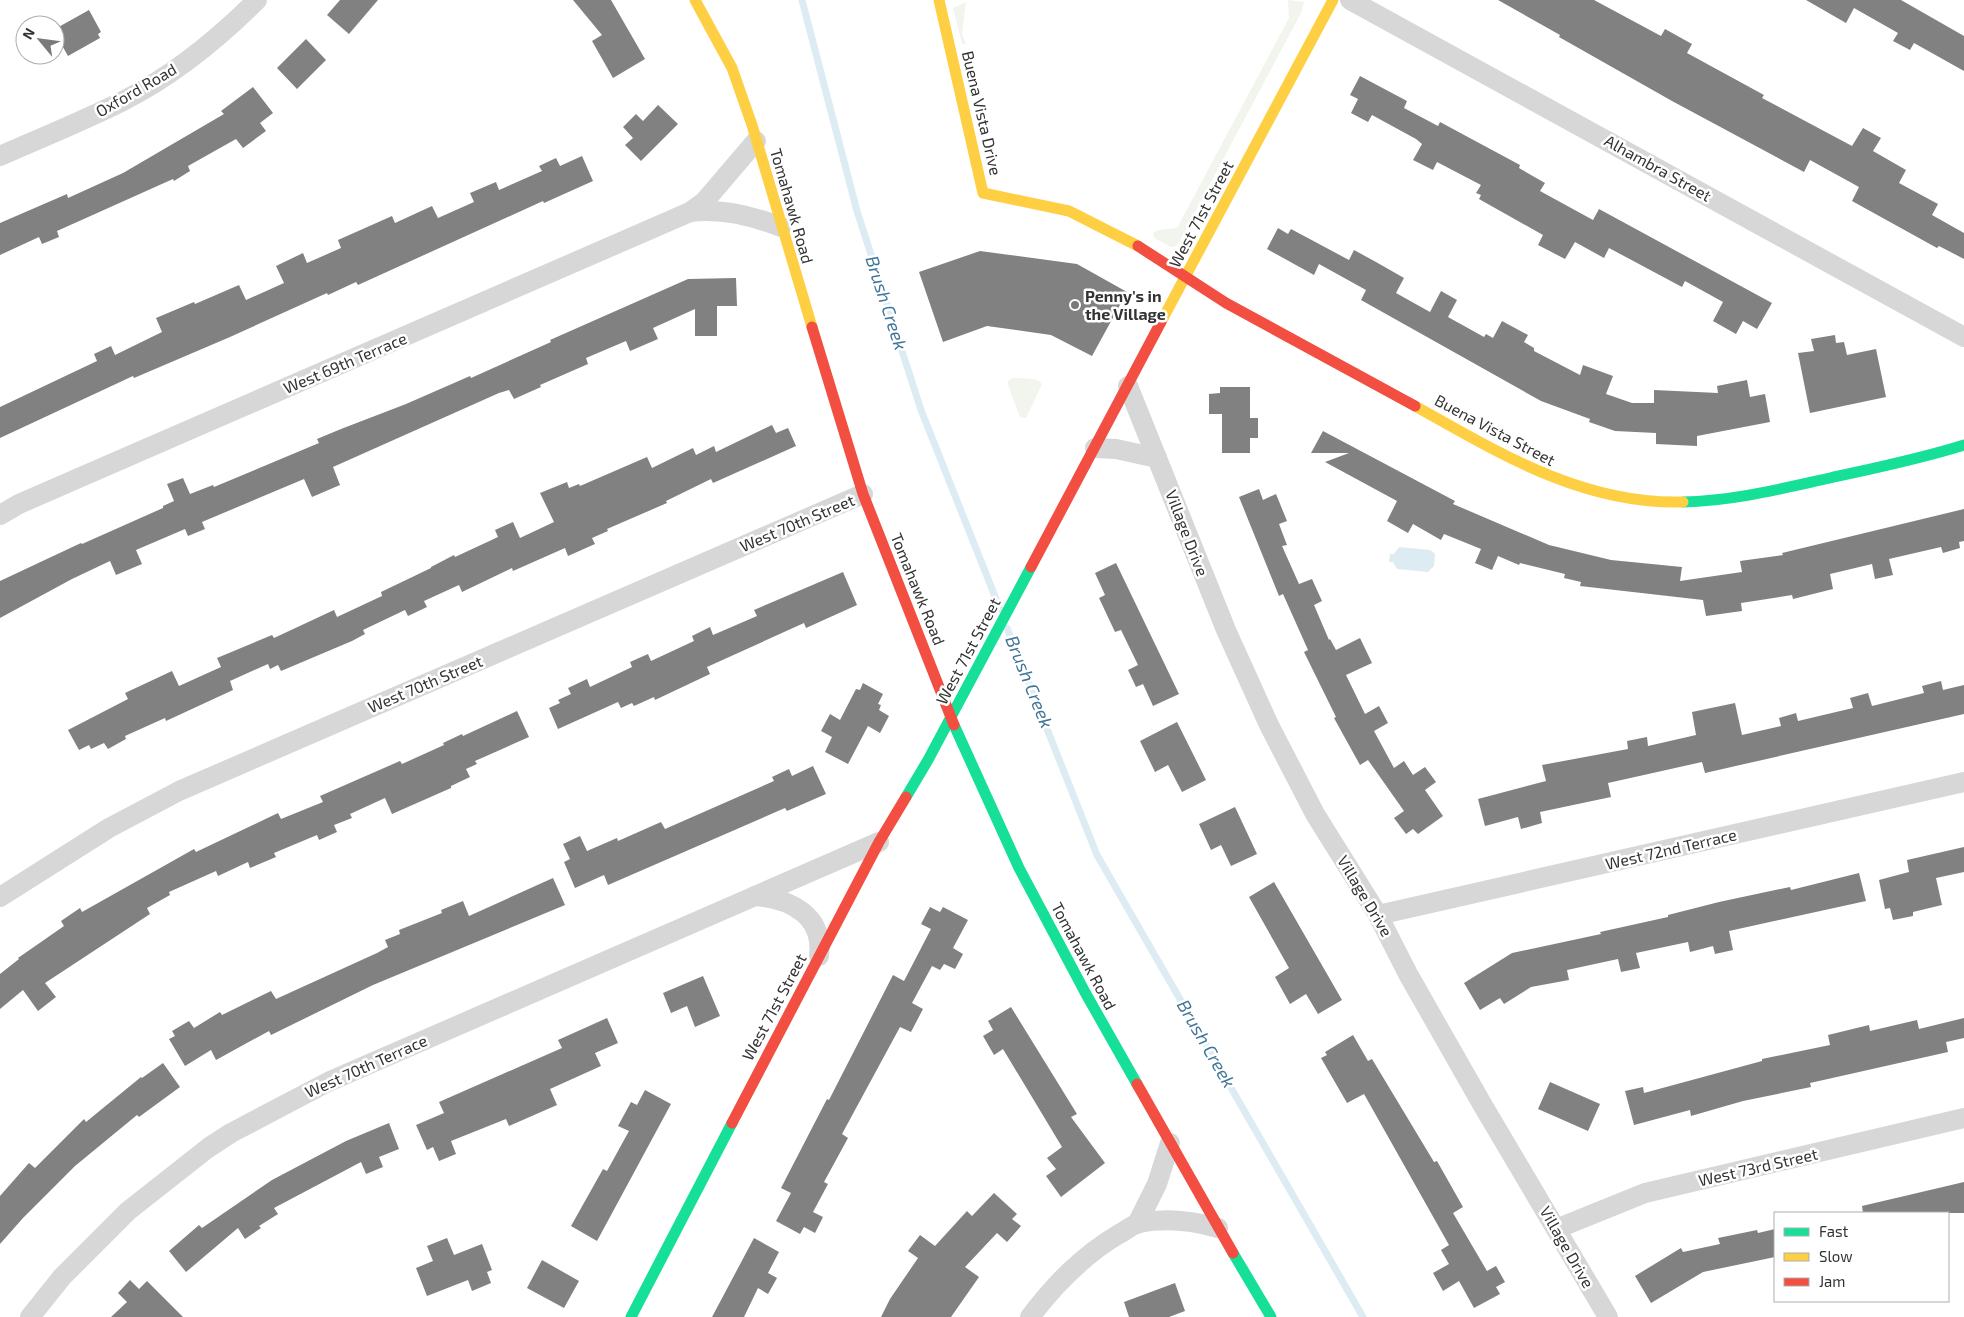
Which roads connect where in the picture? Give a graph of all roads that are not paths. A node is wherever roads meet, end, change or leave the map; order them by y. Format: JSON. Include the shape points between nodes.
{"nodes":[{"id":1,"x":257,"y":0,"type":"edge"},
{"id":2,"x":695,"y":0,"type":"edge"},
{"id":3,"x":939,"y":0,"type":"edge"},
{"id":4,"x":1333,"y":0,"type":"edge"},
{"id":5,"x":1350,"y":0,"type":"edge"},
{"id":6,"x":756,"y":141,"type":"junction"},
{"id":7,"x":0,"y":156,"type":"edge"},
{"id":8,"x":690,"y":212,"type":"junction"},
{"id":9,"x":781,"y":228,"type":"junction"},
{"id":10,"x":1186,"y":277,"type":"junction"},
{"id":11,"x":1964,"y":337,"type":"edge"},
{"id":12,"x":1128,"y":386,"type":"junction"},
{"id":13,"x":1964,"y":444,"type":"edge"},
{"id":14,"x":1095,"y":448,"type":"junction"},
{"id":15,"x":1158,"y":458,"type":"junction"},
{"id":16,"x":863,"y":494,"type":"junction"},
{"id":17,"x":0,"y":515,"type":"edge"},
{"id":18,"x":951,"y":717,"type":"junction"},
{"id":19,"x":1964,"y":782,"type":"edge"},
{"id":20,"x":879,"y":842,"type":"junction"},
{"id":21,"x":755,"y":896,"type":"junction"},
{"id":22,"x":0,"y":897,"type":"edge"},
{"id":23,"x":1378,"y":916,"type":"junction"},
{"id":24,"x":818,"y":958,"type":"junction"},
{"id":25,"x":1964,"y":1118,"type":"edge"},
{"id":26,"x":1170,"y":1143,"type":"junction"},
{"id":27,"x":1137,"y":1224,"type":"junction"},
{"id":28,"x":1218,"y":1228,"type":"junction"},
{"id":29,"x":1556,"y":1229,"type":"junction"},
{"id":30,"x":30,"y":1317,"type":"edge"},
{"id":31,"x":631,"y":1317,"type":"edge"},
{"id":32,"x":1030,"y":1317,"type":"edge"},
{"id":33,"x":1271,"y":1317,"type":"edge"},
{"id":34,"x":1608,"y":1317,"type":"edge"}],
"edges":[{"from":1,"to":7,"type":"street","name":"Oxford Road","via":[[233,24],[165,76],[124,101]]},
{"from":2,"to":6,"type":"street","name":"Tomahawk Road","via":[[732,68]]},
{"from":3,"to":10,"type":"street","name":"Buena Vista Drive","via":[[983,193],[1069,211],[1142,247]]},
{"from":4,"to":10,"type":"street","name":"West 71st Street"},
{"from":5,"to":11,"type":"street","name":"Alhambra Street"},
{"from":6,"to":8,"type":"street","name":"West 69th Terrace","via":[[704,202]]},
{"from":6,"to":9,"type":"street","name":"Tomahawk Road"},
{"from":8,"to":9,"type":"street","name":"West 69th Terrace","via":[[731,213]]},
{"from":8,"to":17,"type":"street","name":"West 69th Terrace","via":[[37,496]]},
{"from":9,"to":16,"type":"street","name":"Tomahawk Road"},
{"from":10,"to":12,"type":"street","name":"West 71st Street"},
{"from":10,"to":13,"type":"street","name":"Buena Vista Street","via":[[1226,303],[1514,461],[1551,479],[1620,499],[1656,503],[1736,499]]},
{"from":12,"to":14,"type":"street","name":"West 71st Street"},
{"from":12,"to":15,"type":"street","name":"Village Drive"},
{"from":14,"to":15,"type":"street"},
{"from":14,"to":18,"type":"street","name":"West 71st Street"},
{"from":15,"to":23,"type":"street","name":"Village Drive","via":[[1226,630],[1269,725],[1314,814]]},
{"from":16,"to":18,"type":"street","name":"Tomahawk Road"},
{"from":16,"to":22,"type":"street","name":"West 70th Street","via":[[180,791],[109,828]]},
{"from":18,"to":20,"type":"street","name":"West 71st Street"},
{"from":18,"to":26,"type":"street","name":"Tomahawk Road","via":[[1019,868]]},
{"from":19,"to":23,"type":"street","name":"West 72nd Terrace"},
{"from":20,"to":21,"type":"street","name":"West 70th Terrace"},
{"from":20,"to":24,"type":"street","name":"West 71st Street"},
{"from":21,"to":24,"type":"street","via":[[789,903],[810,920],[818,933]]},
{"from":21,"to":30,"type":"street","name":"West 70th Terrace","via":[[328,1082],[231,1134],[208,1148],[128,1211],[62,1277]]},
{"from":23,"to":29,"type":"street","name":"Village Drive"},
{"from":24,"to":31,"type":"street","name":"West 71st Street"},
{"from":25,"to":29,"type":"street","name":"West 73rd Street","via":[[1645,1193]]},
{"from":26,"to":27,"type":"street","via":[[1157,1184]]},
{"from":26,"to":28,"type":"street","name":"Tomahawk Road"},
{"from":27,"to":28,"type":"street","via":[[1197,1222]]},
{"from":27,"to":32,"type":"street","via":[[1096,1248],[1044,1298]]},
{"from":28,"to":33,"type":"street","name":"Tomahawk Road"},
{"from":29,"to":34,"type":"street","name":"Village Drive"}]}
